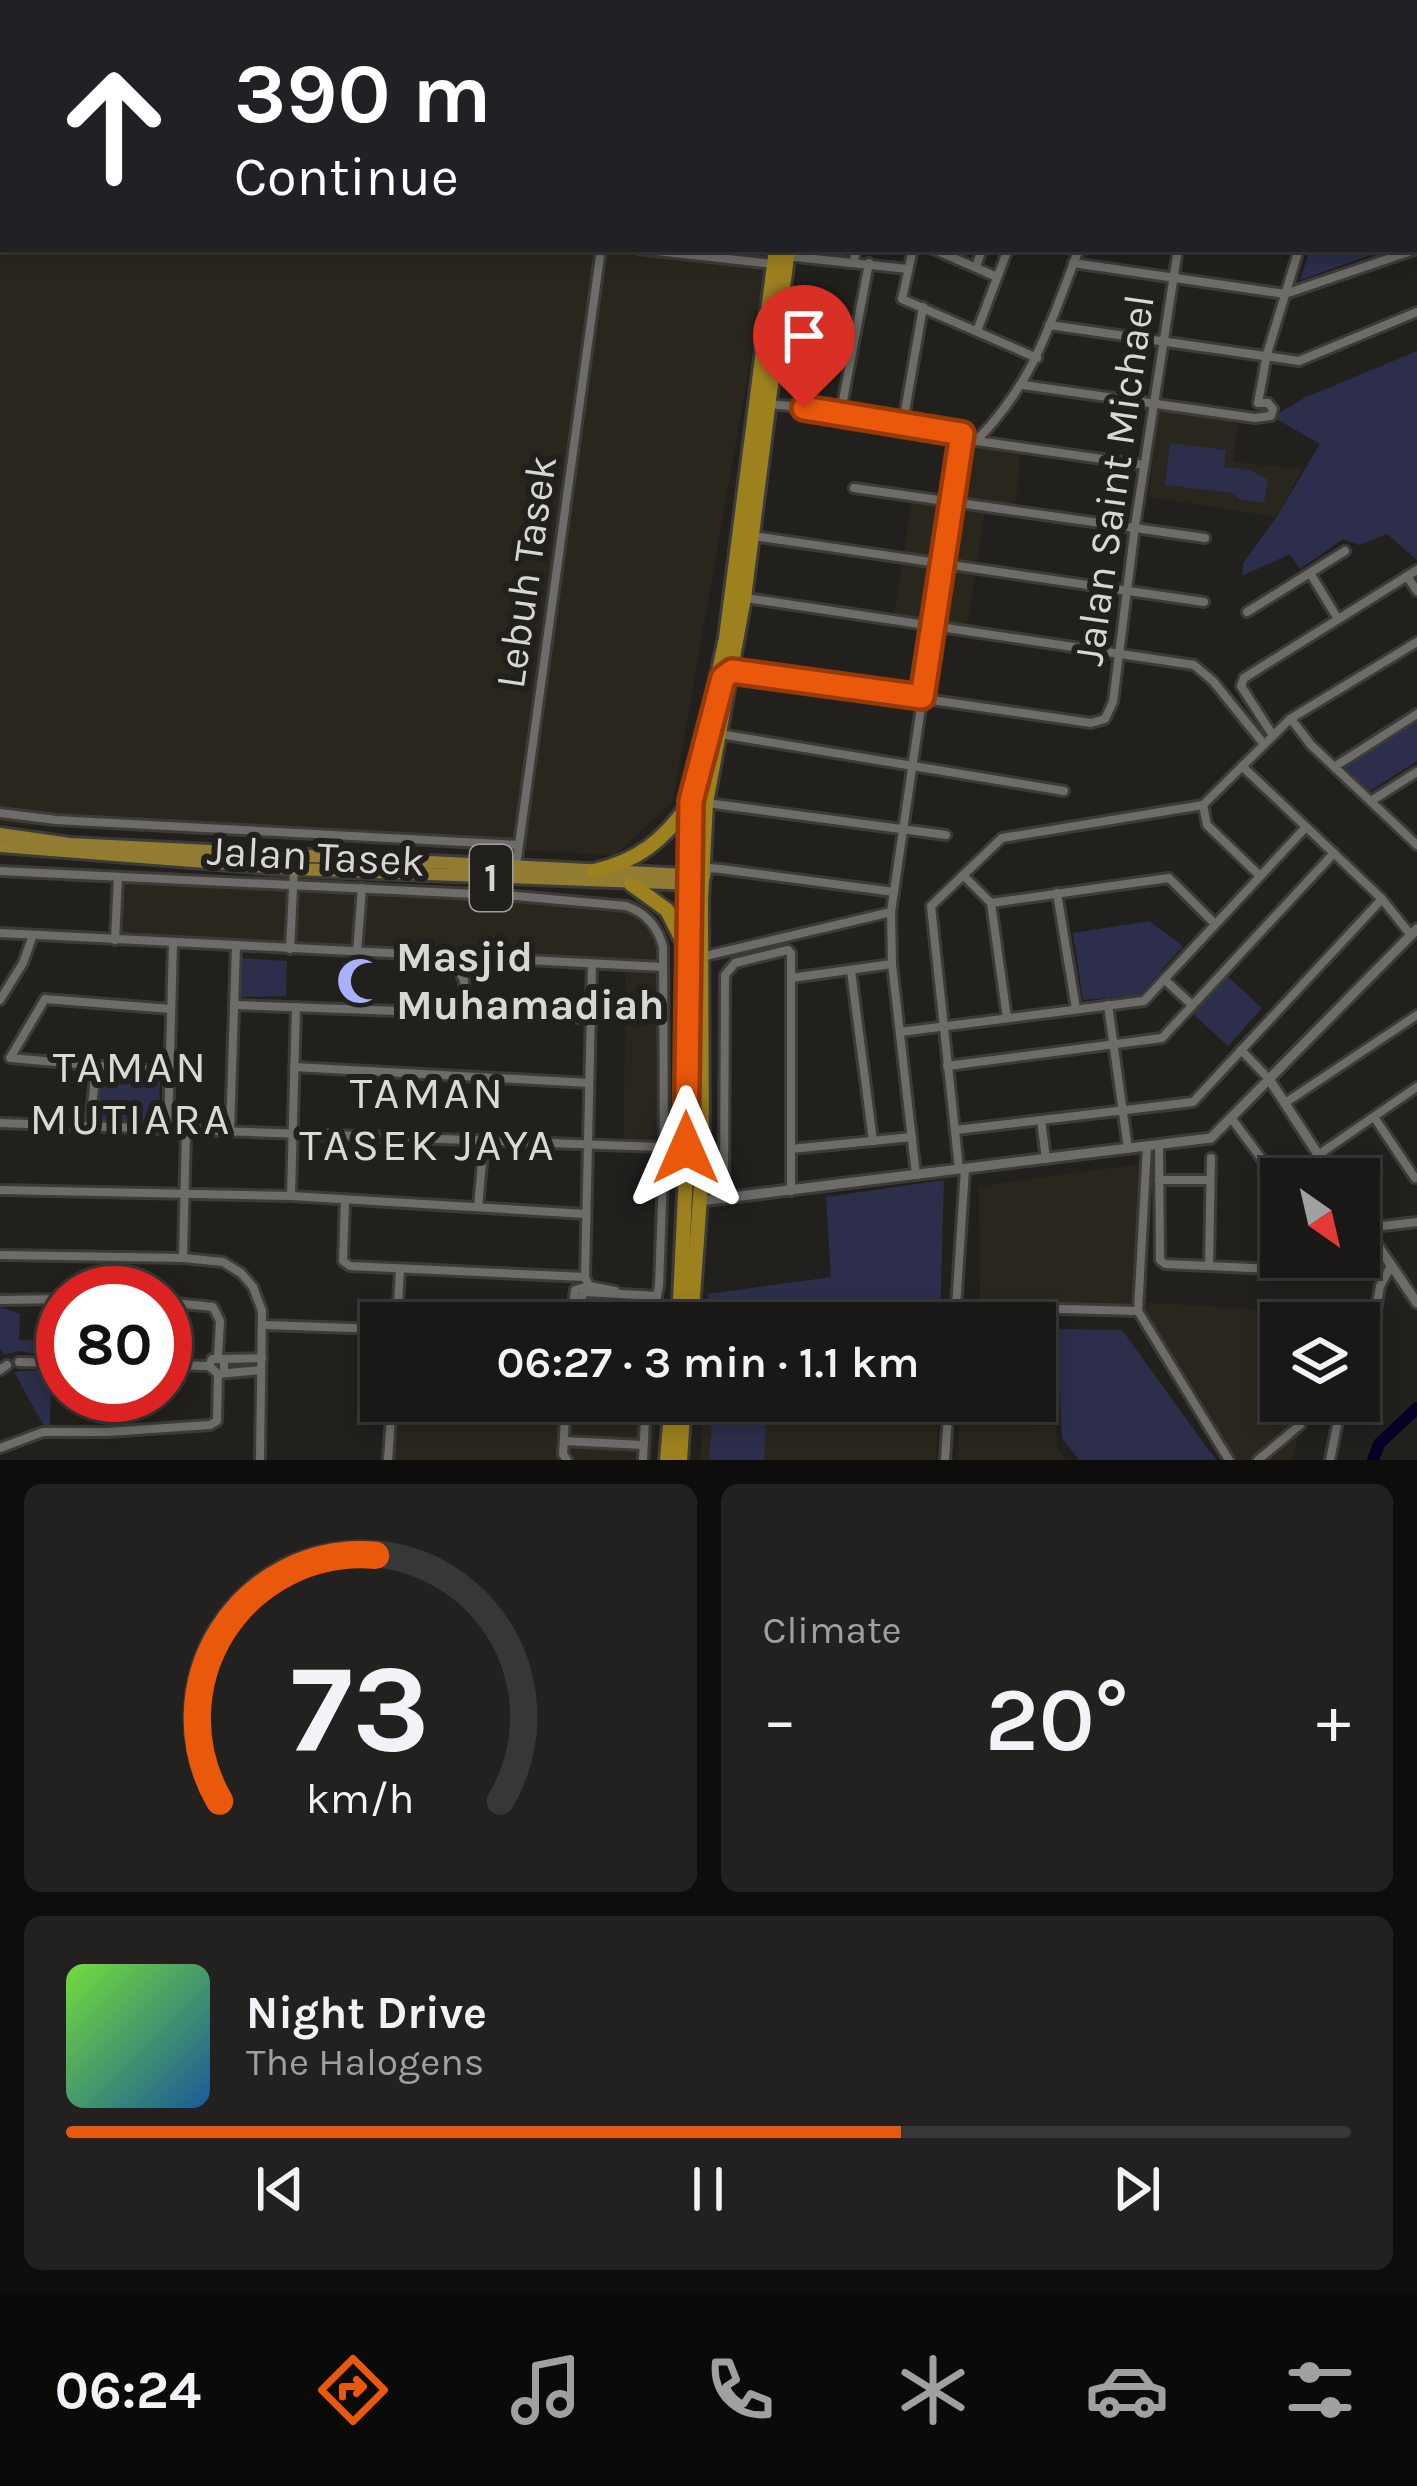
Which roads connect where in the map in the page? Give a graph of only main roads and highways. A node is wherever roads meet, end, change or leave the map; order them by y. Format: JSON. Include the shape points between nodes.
{"nodes":[{"id":1,"x":781,"y":254,"type":"edge"},
{"id":2,"x":735,"y":614,"type":"junction"},
{"id":3,"x":740,"y":672,"type":"junction"},
{"id":4,"x":703,"y":747,"type":"junction"},
{"id":5,"x":699,"y":802,"type":"junction"},
{"id":6,"x":0,"y":834,"type":"edge"},
{"id":7,"x":0,"y":846,"type":"edge"},
{"id":8,"x":257,"y":853,"type":"junction"},
{"id":9,"x":313,"y":856,"type":"junction"},
{"id":10,"x":291,"y":867,"type":"junction"},
{"id":11,"x":594,"y":871,"type":"junction"},
{"id":12,"x":694,"y":883,"type":"junction"},
{"id":13,"x":631,"y":884,"type":"junction"},
{"id":14,"x":694,"y":956,"type":"junction"},
{"id":15,"x":701,"y":1058,"type":"junction"},
{"id":16,"x":686,"y":1148,"type":"junction"},
{"id":17,"x":694,"y":1172,"type":"junction"},
{"id":18,"x":700,"y":1201,"type":"junction"},
{"id":19,"x":680,"y":1302,"type":"edge"},
{"id":20,"x":685,"y":1302,"type":"edge"},
{"id":21,"x":693,"y":1302,"type":"edge"},
{"id":22,"x":671,"y":1422,"type":"edge"},
{"id":23,"x":680,"y":1422,"type":"edge"},
{"id":24,"x":670,"y":1460,"type":"edge"}],
"edges":[{"from":1,"to":2,"type":"highway"},
{"from":1,"to":2,"type":"highway","via":[[752,536]]},
{"from":2,"to":3,"type":"highway"},
{"from":2,"to":4,"type":"highway"},
{"from":3,"to":4,"type":"highway","via":[[723,678]]},
{"from":3,"to":5,"type":"highway"},
{"from":4,"to":5,"type":"highway"},
{"from":5,"to":11,"type":"highway","via":[[637,858]]},
{"from":5,"to":12,"type":"highway"},
{"from":6,"to":8,"type":"main road","number":"1"},
{"from":7,"to":10,"type":"main road","number":"1"},
{"from":8,"to":9,"type":"main road","number":"1"},
{"from":8,"to":10,"type":"main road"},
{"from":9,"to":10,"type":"main road"},
{"from":9,"to":11,"type":"main road","number":"1"},
{"from":10,"to":13,"type":"main road","number":"1"},
{"from":11,"to":12,"type":"main road","number":"1"},
{"from":12,"to":13,"type":"main road","number":"1"},
{"from":12,"to":14,"type":"highway"},
{"from":13,"to":14,"type":"highway","via":[[668,910]]},
{"from":14,"to":15,"type":"highway"},
{"from":14,"to":16,"type":"highway"},
{"from":15,"to":16,"type":"highway"},
{"from":15,"to":17,"type":"highway"},
{"from":16,"to":17,"type":"highway","via":[[697,1157]]},
{"from":17,"to":18,"type":"highway"},
{"from":17,"to":19,"type":"highway"},
{"from":18,"to":20,"type":"highway","via":[[691,1211]]},
{"from":18,"to":21,"type":"highway"},
{"from":22,"to":24,"type":"highway"},
{"from":23,"to":24,"type":"highway"}]}
